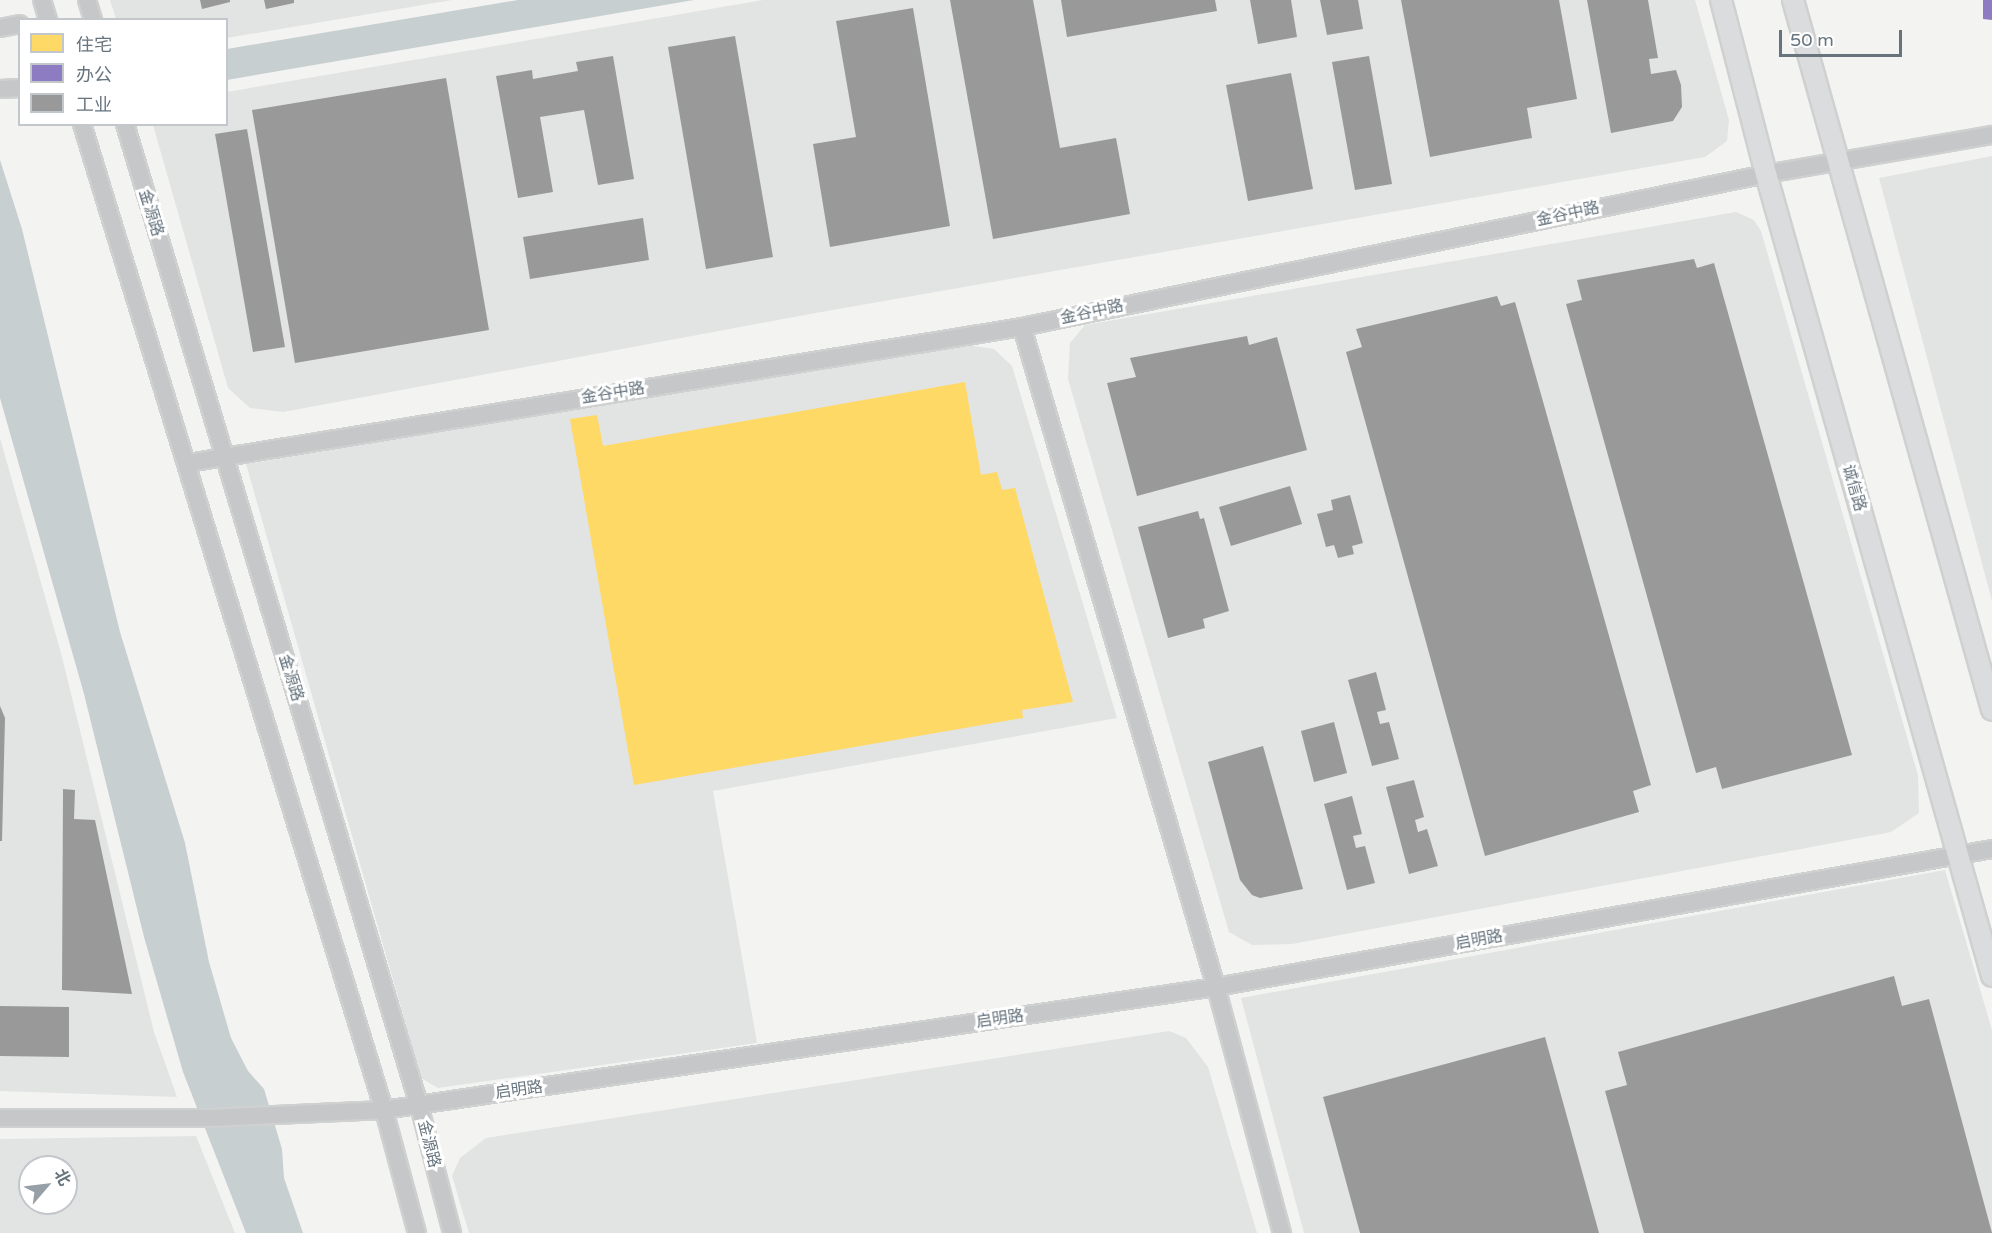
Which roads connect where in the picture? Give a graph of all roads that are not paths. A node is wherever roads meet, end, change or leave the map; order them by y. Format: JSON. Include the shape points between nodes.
{"nodes":[{"id":1,"x":42,"y":0,"type":"edge"},
{"id":2,"x":87,"y":0,"type":"edge"},
{"id":3,"x":1722,"y":0,"type":"edge"},
{"id":4,"x":1793,"y":0,"type":"edge"},
{"id":5,"x":47,"y":18,"type":"edge"},
{"id":6,"x":92,"y":18,"type":"edge"},
{"id":7,"x":18,"y":24,"type":"edge"},
{"id":8,"x":0,"y":28,"type":"edge"},
{"id":9,"x":83,"y":126,"type":"edge"},
{"id":10,"x":126,"y":126,"type":"edge"},
{"id":11,"x":1992,"y":135,"type":"edge"},
{"id":12,"x":1838,"y":161,"type":"junction"},
{"id":13,"x":1766,"y":174,"type":"junction"},
{"id":14,"x":1022,"y":327,"type":"junction"},
{"id":15,"x":225,"y":457,"type":"junction"},
{"id":16,"x":188,"y":463,"type":"junction"},
{"id":17,"x":1992,"y":710,"type":"edge"},
{"id":18,"x":1992,"y":849,"type":"edge"},
{"id":19,"x":1957,"y":855,"type":"junction"},
{"id":20,"x":1992,"y":976,"type":"edge"},
{"id":21,"x":1216,"y":987,"type":"junction"},
{"id":22,"x":419,"y":1105,"type":"junction"},
{"id":23,"x":384,"y":1110,"type":"junction"},
{"id":24,"x":0,"y":1118,"type":"edge"},
{"id":25,"x":417,"y":1233,"type":"edge"},
{"id":26,"x":452,"y":1233,"type":"edge"},
{"id":27,"x":1282,"y":1233,"type":"edge"}],
"edges":[{"from":1,"to":5,"type":"street"},
{"from":2,"to":6,"type":"street"},
{"from":3,"to":13,"type":"main road","name":"诚信路"},
{"from":4,"to":12,"type":"main road"},
{"from":7,"to":8,"type":"street"},
{"from":9,"to":16,"type":"street"},
{"from":10,"to":15,"type":"street","name":"金源路"},
{"from":11,"to":12,"type":"street","name":"金谷中路"},
{"from":12,"to":13,"type":"street","name":"金谷中路"},
{"from":12,"to":17,"type":"main road"},
{"from":13,"to":14,"type":"street","name":"金谷中路"},
{"from":13,"to":19,"type":"main road","name":"诚信路"},
{"from":14,"to":15,"type":"street","name":"金谷中路"},
{"from":14,"to":21,"type":"street"},
{"from":15,"to":16,"type":"street","name":"金谷中路"},
{"from":15,"to":22,"type":"street","name":"金源路"},
{"from":16,"to":23,"type":"street"},
{"from":18,"to":19,"type":"street","name":"启明路"},
{"from":19,"to":20,"type":"main road","name":"诚信路"},
{"from":19,"to":21,"type":"street","name":"启明路"},
{"from":21,"to":22,"type":"street","name":"启明路"},
{"from":21,"to":27,"type":"street"},
{"from":22,"to":23,"type":"street","name":"启明路"},
{"from":22,"to":26,"type":"street","name":"金源路"},
{"from":23,"to":24,"type":"street","name":"启明路","via":[[209,1118]]},
{"from":23,"to":25,"type":"street"}]}
